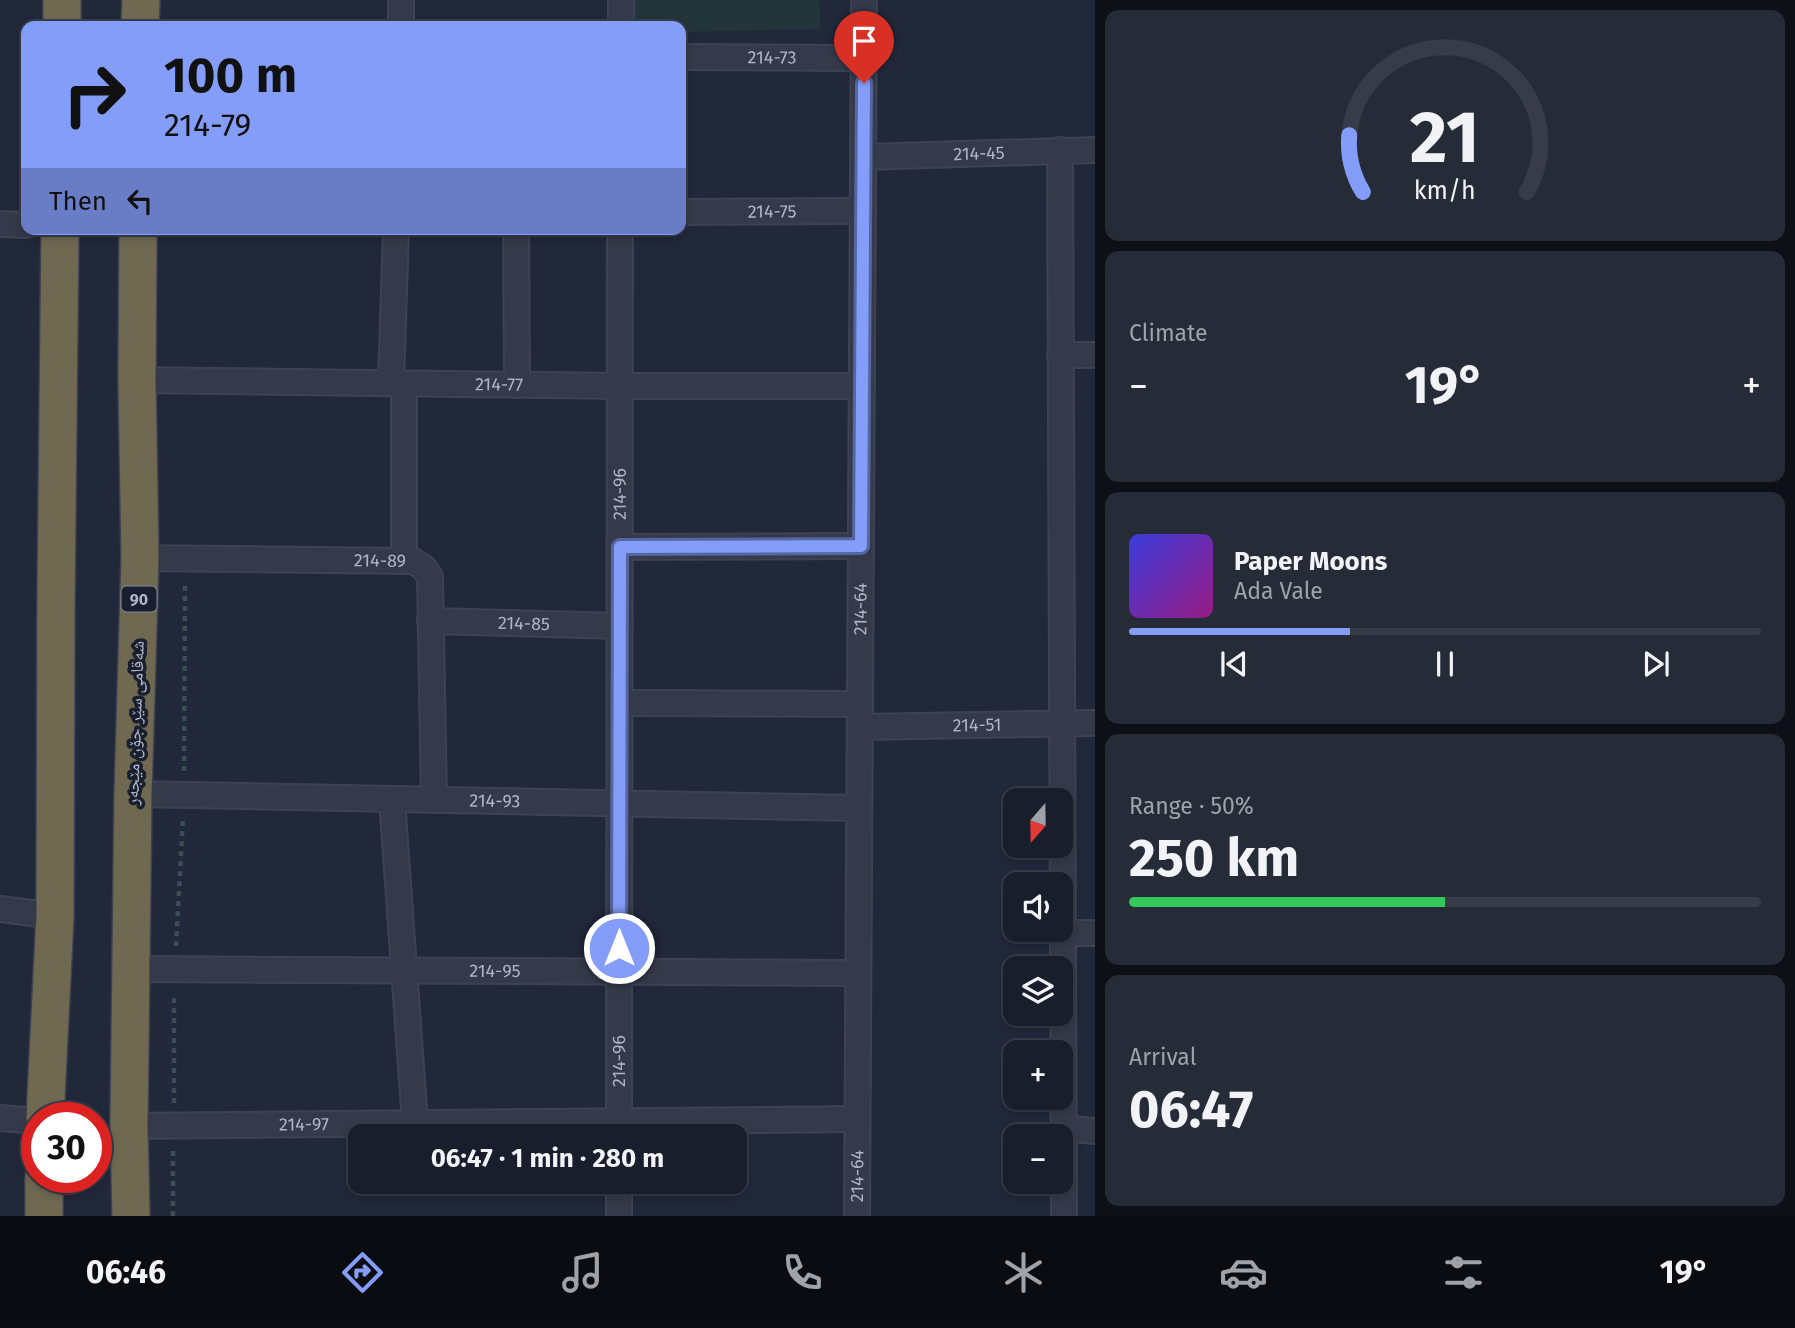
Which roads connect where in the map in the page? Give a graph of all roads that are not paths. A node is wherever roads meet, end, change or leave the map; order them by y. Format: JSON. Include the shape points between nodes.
{"nodes":[{"id":1,"x":62,"y":0,"type":"edge"},
{"id":2,"x":141,"y":0,"type":"edge"},
{"id":3,"x":401,"y":0,"type":"edge"},
{"id":4,"x":621,"y":0,"type":"edge"},
{"id":5,"x":864,"y":0,"type":"edge"},
{"id":6,"x":62,"y":21,"type":"edge"},
{"id":7,"x":140,"y":21,"type":"edge"},
{"id":8,"x":401,"y":21,"type":"edge"},
{"id":9,"x":621,"y":21,"type":"edge"},
{"id":10,"x":686,"y":57,"type":"edge"},
{"id":11,"x":864,"y":58,"type":"junction"},
{"id":12,"x":1060,"y":150,"type":"junction"},
{"id":13,"x":1095,"y":150,"type":"edge"},
{"id":14,"x":863,"y":157,"type":"junction"},
{"id":15,"x":863,"y":211,"type":"junction"},
{"id":16,"x":686,"y":212,"type":"edge"},
{"id":17,"x":0,"y":224,"type":"edge"},
{"id":18,"x":21,"y":225,"type":"edge"},
{"id":19,"x":60,"y":235,"type":"edge"},
{"id":20,"x":138,"y":235,"type":"edge"},
{"id":21,"x":396,"y":235,"type":"edge"},
{"id":22,"x":516,"y":235,"type":"edge"},
{"id":23,"x":620,"y":235,"type":"edge"},
{"id":24,"x":1060,"y":355,"type":"junction"},
{"id":25,"x":1095,"y":355,"type":"edge"},
{"id":26,"x":137,"y":380,"type":"junction"},
{"id":27,"x":397,"y":383,"type":"junction"},
{"id":28,"x":517,"y":385,"type":"junction"},
{"id":29,"x":862,"y":386,"type":"junction"},
{"id":30,"x":620,"y":387,"type":"junction"},
{"id":31,"x":861,"y":546,"type":"junction"},
{"id":32,"x":620,"y":547,"type":"junction"},
{"id":33,"x":140,"y":558,"type":"junction"},
{"id":34,"x":404,"y":561,"type":"junction"},
{"id":35,"x":430,"y":621,"type":"junction"},
{"id":36,"x":620,"y":626,"type":"junction"},
{"id":37,"x":620,"y":703,"type":"junction"},
{"id":38,"x":860,"y":716,"type":"junction"},
{"id":39,"x":1062,"y":723,"type":"junction"},
{"id":40,"x":1095,"y":723,"type":"edge"},
{"id":41,"x":133,"y":794,"type":"junction"},
{"id":42,"x":392,"y":799,"type":"junction"},
{"id":43,"x":434,"y":800,"type":"junction"},
{"id":44,"x":620,"y":803,"type":"junction"},
{"id":45,"x":859,"y":808,"type":"junction"},
{"id":46,"x":1063,"y":872,"type":"edge"},
{"id":47,"x":0,"y":909,"type":"edge"},
{"id":48,"x":55,"y":916,"type":"junction"},
{"id":49,"x":1073,"y":933,"type":"edge"},
{"id":50,"x":1095,"y":933,"type":"edge"},
{"id":51,"x":1063,"y":942,"type":"edge"},
{"id":52,"x":131,"y":969,"type":"junction"},
{"id":53,"x":404,"y":971,"type":"junction"},
{"id":54,"x":619,"y":972,"type":"junction"},
{"id":55,"x":858,"y":973,"type":"junction"},
{"id":56,"x":46,"y":1102,"type":"edge"},
{"id":57,"x":0,"y":1118,"type":"edge"},
{"id":58,"x":857,"y":1119,"type":"junction"},
{"id":59,"x":21,"y":1120,"type":"edge"},
{"id":60,"x":415,"y":1123,"type":"junction"},
{"id":61,"x":456,"y":1124,"type":"edge"},
{"id":62,"x":619,"y":1124,"type":"edge"},
{"id":63,"x":725,"y":1124,"type":"edge"},
{"id":64,"x":1063,"y":1124,"type":"edge"},
{"id":65,"x":129,"y":1126,"type":"junction"},
{"id":66,"x":1073,"y":1129,"type":"edge"},
{"id":67,"x":1095,"y":1130,"type":"edge"},
{"id":68,"x":44,"y":1193,"type":"edge"},
{"id":69,"x":619,"y":1194,"type":"edge"},
{"id":70,"x":1064,"y":1194,"type":"edge"},
{"id":71,"x":44,"y":1216,"type":"edge"},
{"id":72,"x":131,"y":1216,"type":"edge"},
{"id":73,"x":619,"y":1216,"type":"edge"},
{"id":74,"x":856,"y":1216,"type":"edge"},
{"id":75,"x":1064,"y":1216,"type":"edge"}],
"edges":[{"from":1,"to":6,"type":"highway"},
{"from":2,"to":7,"type":"highway"},
{"from":3,"to":8,"type":"street"},
{"from":4,"to":9,"type":"street"},
{"from":5,"to":11,"type":"street","name":"214-64"},
{"from":10,"to":11,"type":"street","name":"214-73"},
{"from":11,"to":14,"type":"street","name":"214-64"},
{"from":12,"to":13,"type":"street","name":"214-45"},
{"from":12,"to":14,"type":"street","name":"214-45"},
{"from":12,"to":24,"type":"street"},
{"from":14,"to":15,"type":"street","name":"214-64"},
{"from":15,"to":16,"type":"street","name":"214-75"},
{"from":15,"to":29,"type":"street","name":"214-64"},
{"from":17,"to":18,"type":"street"},
{"from":19,"to":48,"type":"highway"},
{"from":20,"to":26,"type":"highway","name":"شەقامی سێر جۆن مێجەر","number":"90"},
{"from":21,"to":27,"type":"street"},
{"from":22,"to":28,"type":"street"},
{"from":23,"to":30,"type":"street","name":"214-96"},
{"from":24,"to":25,"type":"street"},
{"from":24,"to":39,"type":"street"},
{"from":26,"to":27,"type":"street","name":"214-77"},
{"from":26,"to":33,"type":"highway","name":"شەقامی سێر جۆن مێجەر","number":"90"},
{"from":27,"to":28,"type":"street","name":"214-77"},
{"from":27,"to":34,"type":"street"},
{"from":28,"to":30,"type":"street","name":"214-77"},
{"from":29,"to":30,"type":"street","name":"214-77"},
{"from":29,"to":31,"type":"street","name":"214-64"},
{"from":30,"to":32,"type":"street","name":"214-96"},
{"from":31,"to":32,"type":"street"},
{"from":31,"to":38,"type":"street","name":"214-64"},
{"from":32,"to":36,"type":"street","name":"214-96"},
{"from":33,"to":34,"type":"street","name":"214-89"},
{"from":33,"to":41,"type":"highway","name":"شەقامی سێر جۆن مێجەر","number":"90"},
{"from":34,"to":35,"type":"street","name":"214-89","via":[[413,561],[430,577]]},
{"from":35,"to":36,"type":"street","name":"214-85"},
{"from":35,"to":43,"type":"street","name":"214-89"},
{"from":36,"to":37,"type":"street","name":"214-96"},
{"from":37,"to":38,"type":"street","name":"214-51"},
{"from":37,"to":44,"type":"street","name":"214-96"},
{"from":38,"to":39,"type":"street","name":"214-51"},
{"from":38,"to":45,"type":"street","name":"214-64"},
{"from":39,"to":40,"type":"street","name":"214-51"},
{"from":39,"to":46,"type":"street"},
{"from":41,"to":42,"type":"street","name":"214-93"},
{"from":41,"to":52,"type":"highway","name":"شەقامی سێر جۆن مێجەر","number":"90"},
{"from":42,"to":43,"type":"street","name":"214-93"},
{"from":42,"to":53,"type":"street"},
{"from":43,"to":44,"type":"street","name":"214-93"},
{"from":44,"to":45,"type":"street","name":"214-93"},
{"from":44,"to":54,"type":"street","name":"214-96"},
{"from":45,"to":55,"type":"street","name":"214-64"},
{"from":47,"to":48,"type":"street"},
{"from":48,"to":56,"type":"highway"},
{"from":49,"to":50,"type":"street"},
{"from":51,"to":64,"type":"street"},
{"from":52,"to":53,"type":"street","name":"214-95"},
{"from":52,"to":65,"type":"highway","name":"شەقامی سێر جۆن مێجەر","number":"90"},
{"from":53,"to":54,"type":"street","name":"214-95"},
{"from":53,"to":60,"type":"street"},
{"from":54,"to":55,"type":"street","name":"214-95"},
{"from":54,"to":62,"type":"street","name":"214-96"},
{"from":55,"to":58,"type":"street","name":"214-64"},
{"from":57,"to":59,"type":"street"},
{"from":58,"to":63,"type":"street","name":"214-97"},
{"from":58,"to":74,"type":"street","name":"214-64"},
{"from":60,"to":61,"type":"street","name":"214-97"},
{"from":60,"to":65,"type":"street","name":"214-97"},
{"from":65,"to":72,"type":"highway","name":"شەقامی سێر جۆن مێجەر","number":"90"},
{"from":66,"to":67,"type":"street"},
{"from":68,"to":71,"type":"highway"},
{"from":69,"to":73,"type":"street"},
{"from":70,"to":75,"type":"street"}]}
